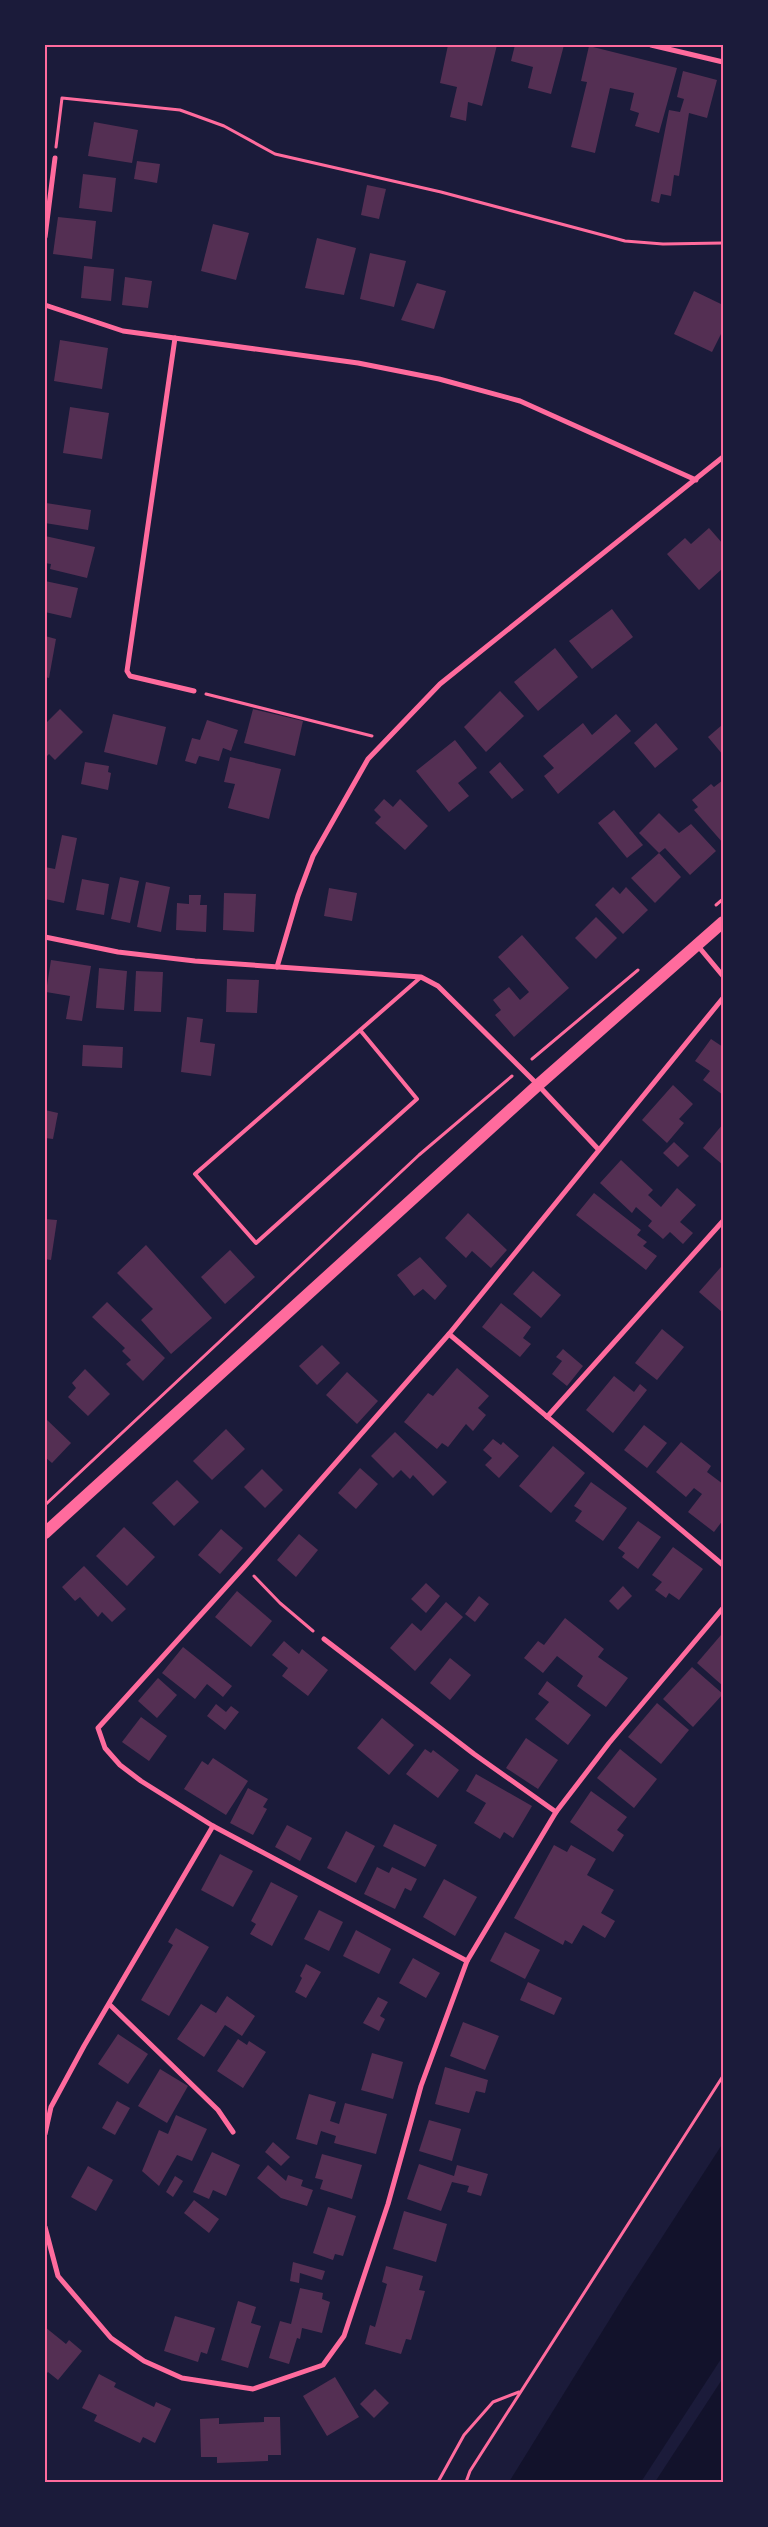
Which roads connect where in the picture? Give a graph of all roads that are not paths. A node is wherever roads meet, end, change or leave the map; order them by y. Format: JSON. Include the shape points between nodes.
{"nodes":[{"id":1,"x":651,"y":45,"type":"edge"},
{"id":2,"x":723,"y":62,"type":"edge"},
{"id":3,"x":55,"y":158,"type":"road end"},
{"id":4,"x":45,"y":237,"type":"edge"},
{"id":5,"x":45,"y":305,"type":"edge"},
{"id":6,"x":175,"y":338,"type":"junction"},
{"id":7,"x":723,"y":457,"type":"edge"},
{"id":8,"x":696,"y":480,"type":"junction"},
{"id":9,"x":194,"y":691,"type":"road end"},
{"id":10,"x":723,"y":922,"type":"edge"},
{"id":11,"x":45,"y":937,"type":"edge"},
{"id":12,"x":696,"y":945,"type":"junction"},
{"id":13,"x":277,"y":967,"type":"junction"},
{"id":14,"x":723,"y":976,"type":"edge"},
{"id":15,"x":421,"y":977,"type":"junction"},
{"id":16,"x":723,"y":998,"type":"edge"},
{"id":17,"x":360,"y":1030,"type":"junction"},
{"id":18,"x":538,"y":1085,"type":"junction"},
{"id":19,"x":598,"y":1149,"type":"junction"},
{"id":20,"x":723,"y":1221,"type":"edge"},
{"id":21,"x":448,"y":1334,"type":"junction"},
{"id":22,"x":547,"y":1417,"type":"junction"},
{"id":23,"x":45,"y":1533,"type":"edge"},
{"id":24,"x":723,"y":1566,"type":"edge"},
{"id":25,"x":723,"y":1608,"type":"edge"},
{"id":26,"x":324,"y":1639,"type":"road end"},
{"id":27,"x":556,"y":1812,"type":"junction"},
{"id":28,"x":213,"y":1826,"type":"junction"},
{"id":29,"x":467,"y":1961,"type":"junction"},
{"id":30,"x":110,"y":2005,"type":"junction"},
{"id":31,"x":233,"y":2132,"type":"dead end"},
{"id":32,"x":45,"y":2134,"type":"edge"},
{"id":33,"x":45,"y":2227,"type":"edge"}],
"edges":[{"from":1,"to":2,"type":"street"},
{"from":3,"to":4,"type":"street"},
{"from":5,"to":6,"type":"street","via":[[123,332]]},
{"from":6,"to":8,"type":"street","via":[[358,363],[439,379],[520,401]]},
{"from":6,"to":9,"type":"street","via":[[127,671],[130,676]]},
{"from":7,"to":8,"type":"street"},
{"from":8,"to":13,"type":"street","via":[[440,684],[368,759],[313,856]]},
{"from":10,"to":12,"type":"main road"},
{"from":11,"to":13,"type":"street","via":[[118,952]]},
{"from":12,"to":14,"type":"street"},
{"from":12,"to":18,"type":"main road"},
{"from":13,"to":15,"type":"street"},
{"from":15,"to":17,"type":"lane"},
{"from":15,"to":18,"type":"street","via":[[438,986]]},
{"from":16,"to":19,"type":"street"},
{"from":17,"to":17,"type":"lane","via":[[195,1174],[256,1243],[417,1099]]},
{"from":18,"to":19,"type":"street"},
{"from":18,"to":23,"type":"main road"},
{"from":19,"to":21,"type":"street"},
{"from":20,"to":22,"type":"street"},
{"from":21,"to":22,"type":"street"},
{"from":21,"to":28,"type":"street","via":[[98,1728],[105,1748],[120,1766]]},
{"from":22,"to":24,"type":"street"},
{"from":25,"to":27,"type":"street","via":[[615,1735]]},
{"from":26,"to":27,"type":"street","via":[[474,1754]]},
{"from":27,"to":29,"type":"street"},
{"from":28,"to":29,"type":"street"},
{"from":28,"to":30,"type":"street"},
{"from":29,"to":33,"type":"street","via":[[421,2086],[388,2204],[344,2336],[322,2365],[253,2389],[182,2378],[144,2361],[111,2338],[58,2276]]},
{"from":30,"to":31,"type":"street","via":[[218,2110]]},
{"from":30,"to":32,"type":"street","via":[[50,2107]]}]}
